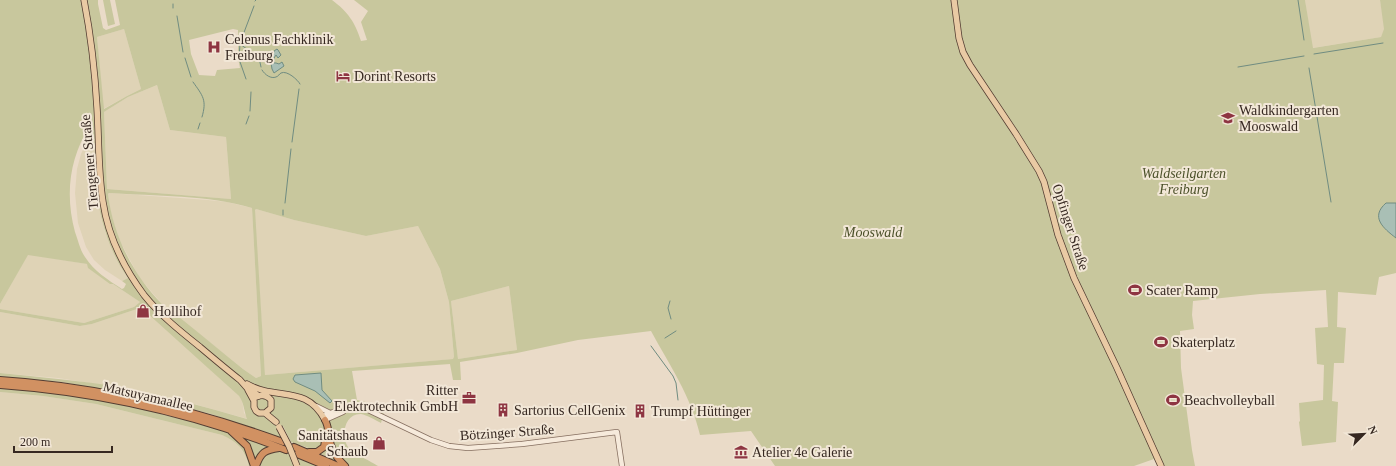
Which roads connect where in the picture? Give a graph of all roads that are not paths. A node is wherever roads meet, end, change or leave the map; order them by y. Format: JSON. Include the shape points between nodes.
{"nodes":[{"id":1,"x":84,"y":0,"type":"edge"},
{"id":2,"x":954,"y":0,"type":"edge"},
{"id":3,"x":0,"y":380,"type":"edge"},
{"id":4,"x":240,"y":380,"type":"junction"},
{"id":5,"x":0,"y":385,"type":"edge"},
{"id":6,"x":247,"y":388,"type":"junction"},
{"id":7,"x":280,"y":394,"type":"junction"},
{"id":8,"x":286,"y":395,"type":"junction"},
{"id":9,"x":259,"y":396,"type":"junction"},
{"id":10,"x":269,"y":398,"type":"junction"},
{"id":11,"x":254,"y":401,"type":"junction"},
{"id":12,"x":316,"y":406,"type":"junction"},
{"id":13,"x":271,"y":407,"type":"junction"},
{"id":14,"x":348,"y":409,"type":"junction"},
{"id":15,"x":265,"y":413,"type":"junction"},
{"id":16,"x":330,"y":413,"type":"junction"},
{"id":17,"x":324,"y":418,"type":"junction"},
{"id":18,"x":278,"y":425,"type":"junction"},
{"id":19,"x":230,"y":429,"type":"junction"},
{"id":20,"x":284,"y":447,"type":"junction"},
{"id":21,"x":294,"y":447,"type":"dead end"},
{"id":22,"x":307,"y":452,"type":"junction"},
{"id":23,"x":297,"y":454,"type":"dead end"},
{"id":24,"x":255,"y":466,"type":"edge"},
{"id":25,"x":297,"y":466,"type":"edge"},
{"id":26,"x":326,"y":466,"type":"edge"},
{"id":27,"x":338,"y":466,"type":"edge"},
{"id":28,"x":345,"y":466,"type":"edge"},
{"id":29,"x":622,"y":466,"type":"edge"},
{"id":30,"x":1161,"y":466,"type":"edge"}],
"edges":[{"from":1,"to":4,"type":"main road","name":"Tiengener Straße","via":[[94,64],[103,202],[116,248],[149,301],[185,335]]},
{"from":2,"to":30,"type":"main road","name":"Opfinger Straße","via":[[957,30],[963,52],[1039,171],[1056,230],[1074,278]]},
{"from":3,"to":20,"type":"highway","name":"Matsuyamaallee","via":[[55,385],[146,401],[213,418]]},
{"from":4,"to":6,"type":"main road","name":"Tiengener Straße"},
{"from":4,"to":7,"type":"main road","via":[[252,388]]},
{"from":5,"to":19,"type":"highway","name":"Matsuyamaallee","via":[[98,397],[165,411]]},
{"from":6,"to":9,"type":"main road","name":"Tiengener Straße"},
{"from":6,"to":11,"type":"main road","name":"Tiengener Straße"},
{"from":7,"to":8,"type":"main road"},
{"from":7,"to":10,"type":"main road"},
{"from":8,"to":12,"type":"main road","via":[[304,398]]},
{"from":8,"to":13,"type":"main road","via":[[277,399]]},
{"from":9,"to":10,"type":"main road","name":"Tiengener Straße"},
{"from":9,"to":11,"type":"main road"},
{"from":10,"to":13,"type":"main road","name":"Tiengener Straße"},
{"from":11,"to":15,"type":"main road","name":"Tiengener Straße","via":[[256,411]]},
{"from":12,"to":16,"type":"street"},
{"from":12,"to":17,"type":"main road"},
{"from":13,"to":15,"type":"main road"},
{"from":13,"to":18,"type":"main road","name":"Tiengener Straße"},
{"from":14,"to":16,"type":"street","name":"Bötzinger Straße"},
{"from":14,"to":17,"type":"street","name":"Bötzinger Straße"},
{"from":14,"to":29,"type":"street","name":"Bötzinger Straße","via":[[366,409],[431,440],[449,446],[468,448],[617,432]]},
{"from":15,"to":18,"type":"main road","name":"Tiengener Straße"},
{"from":16,"to":17,"type":"street","name":"Bötzinger Straße"},
{"from":17,"to":22,"type":"highway","via":[[324,446],[317,452]]},
{"from":17,"to":28,"type":"highway","via":[[331,448]]},
{"from":18,"to":25,"type":"main road","name":"Tiengener Straße","bridge":true},
{"from":19,"to":20,"type":"highway","name":"Matsuyamaallee"},
{"from":19,"to":24,"type":"highway","via":[[247,446]]},
{"from":20,"to":24,"type":"highway","via":[[264,452]]},
{"from":21,"to":22,"type":"highway"},
{"from":22,"to":27,"type":"highway"},
{"from":23,"to":26,"type":"highway"}]}
